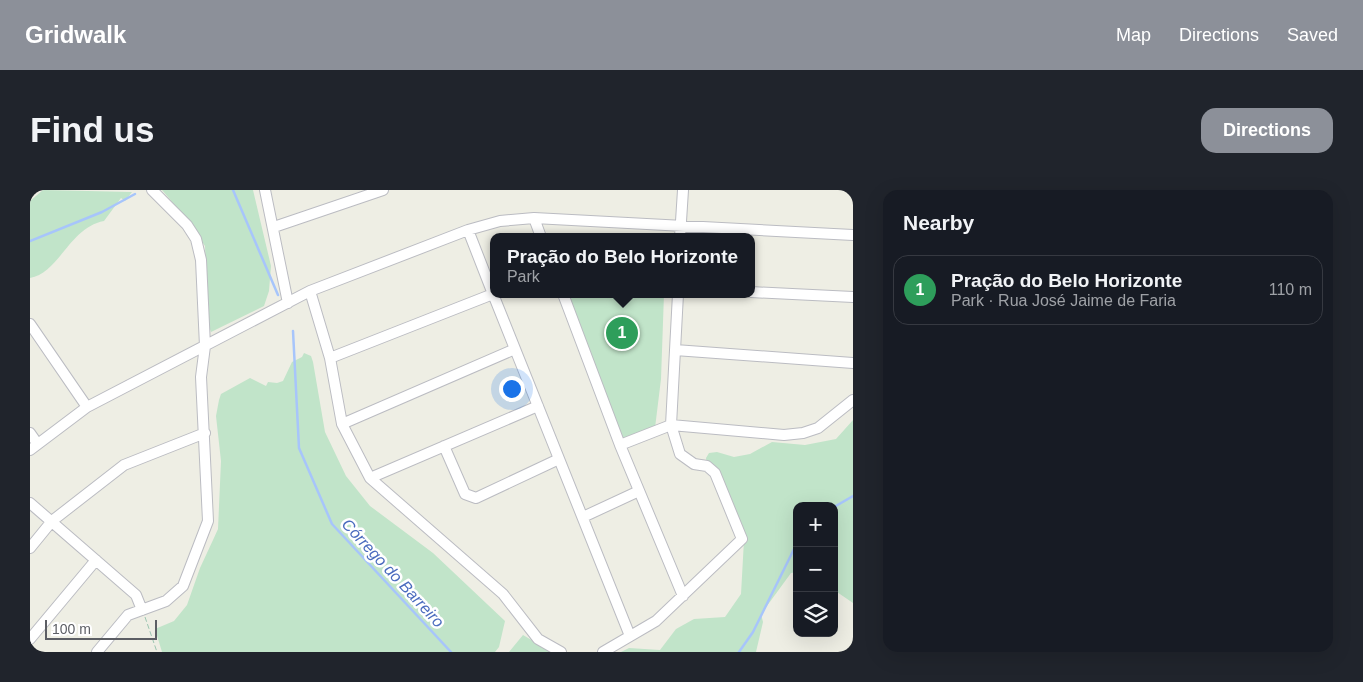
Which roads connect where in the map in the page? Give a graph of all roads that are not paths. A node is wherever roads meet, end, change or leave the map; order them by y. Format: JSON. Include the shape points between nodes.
{"nodes":[{"id":1,"x":152,"y":190,"type":"edge"},
{"id":2,"x":265,"y":190,"type":"edge"},
{"id":3,"x":383,"y":190,"type":"edge"},
{"id":4,"x":683,"y":190,"type":"edge"},
{"id":5,"x":534,"y":218,"type":"junction"},
{"id":6,"x":680,"y":226,"type":"junction"},
{"id":7,"x":274,"y":227,"type":"junction"},
{"id":8,"x":468,"y":230,"type":"junction"},
{"id":9,"x":540,"y":233,"type":"edge"},
{"id":10,"x":680,"y":233,"type":"edge"},
{"id":11,"x":853,"y":235,"type":"edge"},
{"id":12,"x":490,"y":286,"type":"edge"},
{"id":13,"x":310,"y":291,"type":"junction"},
{"id":14,"x":755,"y":292,"type":"edge"},
{"id":15,"x":490,"y":295,"type":"edge"},
{"id":16,"x":853,"y":297,"type":"edge"},
{"id":17,"x":495,"y":298,"type":"edge"},
{"id":18,"x":565,"y":298,"type":"edge"},
{"id":19,"x":678,"y":298,"type":"edge"},
{"id":20,"x":288,"y":303,"type":"junction"},
{"id":21,"x":30,"y":324,"type":"edge"},
{"id":22,"x":205,"y":346,"type":"junction"},
{"id":23,"x":516,"y":349,"type":"junction"},
{"id":24,"x":675,"y":350,"type":"junction"},
{"id":25,"x":330,"y":358,"type":"junction"},
{"id":26,"x":853,"y":363,"type":"edge"},
{"id":27,"x":853,"y":400,"type":"edge"},
{"id":28,"x":538,"y":406,"type":"junction"},
{"id":29,"x":87,"y":407,"type":"junction"},
{"id":30,"x":342,"y":424,"type":"junction"},
{"id":31,"x":671,"y":425,"type":"junction"},
{"id":32,"x":30,"y":433,"type":"edge"},
{"id":33,"x":205,"y":433,"type":"junction"},
{"id":34,"x":620,"y":444,"type":"junction"},
{"id":35,"x":444,"y":446,"type":"junction"},
{"id":36,"x":33,"y":447,"type":"edge"},
{"id":37,"x":559,"y":459,"type":"junction"},
{"id":38,"x":370,"y":478,"type":"junction"},
{"id":39,"x":639,"y":491,"type":"junction"},
{"id":40,"x":30,"y":503,"type":"edge"},
{"id":41,"x":583,"y":517,"type":"junction"},
{"id":42,"x":52,"y":522,"type":"junction"},
{"id":43,"x":30,"y":548,"type":"edge"},
{"id":44,"x":96,"y":560,"type":"junction"},
{"id":45,"x":682,"y":596,"type":"junction"},
{"id":46,"x":142,"y":610,"type":"junction"},
{"id":47,"x":630,"y":636,"type":"junction"},
{"id":48,"x":30,"y":639,"type":"edge"},
{"id":49,"x":97,"y":652,"type":"edge"},
{"id":50,"x":561,"y":652,"type":"edge"},
{"id":51,"x":603,"y":652,"type":"edge"}],
"edges":[{"from":1,"to":22,"type":"street","via":[[196,239],[201,260]]},
{"from":2,"to":7,"type":"street"},
{"from":3,"to":7,"type":"street"},
{"from":4,"to":6,"type":"street"},
{"from":5,"to":6,"type":"street"},
{"from":5,"to":8,"type":"street","via":[[500,221]]},
{"from":5,"to":9,"type":"street"},
{"from":6,"to":10,"type":"street"},
{"from":6,"to":11,"type":"street"},
{"from":7,"to":20,"type":"street"},
{"from":8,"to":12,"type":"street"},
{"from":8,"to":13,"type":"street"},
{"from":13,"to":20,"type":"street"},
{"from":13,"to":25,"type":"street"},
{"from":14,"to":16,"type":"street"},
{"from":15,"to":25,"type":"street"},
{"from":17,"to":23,"type":"street"},
{"from":18,"to":34,"type":"street"},
{"from":19,"to":24,"type":"street"},
{"from":20,"to":22,"type":"street"},
{"from":21,"to":29,"type":"street"},
{"from":22,"to":29,"type":"street"},
{"from":22,"to":33,"type":"street","via":[[201,377]]},
{"from":23,"to":28,"type":"street"},
{"from":23,"to":30,"type":"street"},
{"from":24,"to":26,"type":"street"},
{"from":24,"to":31,"type":"street"},
{"from":25,"to":30,"type":"street"},
{"from":27,"to":31,"type":"street","via":[[818,428],[803,433]]},
{"from":28,"to":35,"type":"street"},
{"from":28,"to":37,"type":"street"},
{"from":29,"to":36,"type":"street"},
{"from":30,"to":38,"type":"street"},
{"from":31,"to":34,"type":"street"},
{"from":31,"to":45,"type":"street","via":[[680,454],[715,473],[742,539]]},
{"from":32,"to":36,"type":"street"},
{"from":33,"to":42,"type":"street","via":[[124,465]]},
{"from":33,"to":46,"type":"street","via":[[208,521],[183,586],[166,601]]},
{"from":34,"to":39,"type":"street"},
{"from":35,"to":37,"type":"street","via":[[465,494],[476,498]]},
{"from":35,"to":38,"type":"street"},
{"from":37,"to":41,"type":"street"},
{"from":38,"to":50,"type":"street","via":[[503,594],[538,640]]},
{"from":39,"to":41,"type":"street"},
{"from":39,"to":45,"type":"street"},
{"from":40,"to":42,"type":"street"},
{"from":41,"to":47,"type":"street"},
{"from":42,"to":43,"type":"street"},
{"from":42,"to":44,"type":"street"},
{"from":44,"to":46,"type":"street","via":[[136,595]]},
{"from":44,"to":48,"type":"street"},
{"from":45,"to":47,"type":"street","via":[[656,621]]},
{"from":46,"to":49,"type":"street","via":[[128,616]]},
{"from":47,"to":51,"type":"street"}]}
